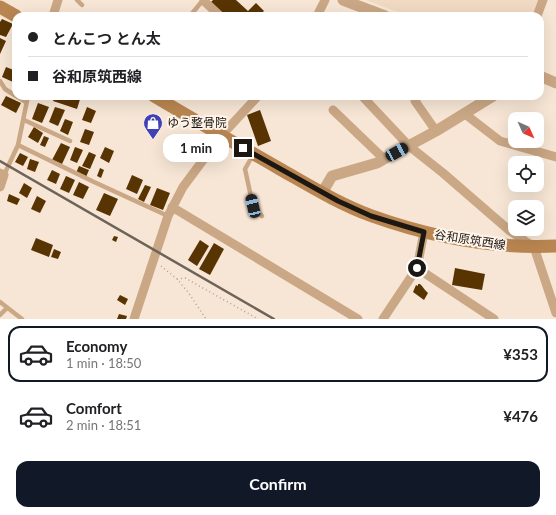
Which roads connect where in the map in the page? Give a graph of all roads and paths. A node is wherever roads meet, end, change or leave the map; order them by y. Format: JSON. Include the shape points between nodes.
{"nodes":[{"id":1,"x":58,"y":0,"type":"edge"},
{"id":2,"x":78,"y":0,"type":"edge"},
{"id":3,"x":203,"y":0,"type":"edge"},
{"id":4,"x":325,"y":0,"type":"edge"},
{"id":5,"x":342,"y":0,"type":"edge"},
{"id":6,"x":543,"y":0,"type":"edge"},
{"id":7,"x":82,"y":4,"type":"dead end"},
{"id":8,"x":2,"y":9,"type":"edge"},
{"id":9,"x":54,"y":12,"type":"edge"},
{"id":10,"x":193,"y":12,"type":"edge"},
{"id":11,"x":216,"y":12,"type":"edge"},
{"id":12,"x":319,"y":12,"type":"edge"},
{"id":13,"x":374,"y":12,"type":"edge"},
{"id":14,"x":538,"y":12,"type":"edge"},
{"id":15,"x":12,"y":14,"type":"edge"},
{"id":16,"x":544,"y":78,"type":"edge"},
{"id":17,"x":0,"y":80,"type":"edge"},
{"id":18,"x":556,"y":82,"type":"edge"},
{"id":19,"x":12,"y":94,"type":"edge"},
{"id":20,"x":23,"y":100,"type":"edge"},
{"id":21,"x":161,"y":100,"type":"edge"},
{"id":22,"x":254,"y":100,"type":"edge"},
{"id":23,"x":365,"y":100,"type":"edge"},
{"id":24,"x":416,"y":100,"type":"edge"},
{"id":25,"x":487,"y":100,"type":"edge"},
{"id":26,"x":26,"y":102,"type":"joint"},
{"id":27,"x":333,"y":110,"type":"dead end"},
{"id":28,"x":465,"y":114,"type":"junction"},
{"id":29,"x":24,"y":120,"type":"junction"},
{"id":30,"x":436,"y":131,"type":"junction"},
{"id":31,"x":221,"y":136,"type":"junction"},
{"id":32,"x":70,"y":141,"type":"dead end"},
{"id":33,"x":507,"y":144,"type":"joint"},
{"id":34,"x":18,"y":145,"type":"junction"},
{"id":35,"x":409,"y":146,"type":"junction"},
{"id":36,"x":253,"y":154,"type":"junction"},
{"id":37,"x":556,"y":157,"type":"edge"},
{"id":38,"x":384,"y":159,"type":"junction"},
{"id":39,"x":2,"y":174,"type":"edge"},
{"id":40,"x":0,"y":187,"type":"edge"},
{"id":41,"x":322,"y":193,"type":"junction"},
{"id":42,"x":172,"y":207,"type":"junction"},
{"id":43,"x":168,"y":216,"type":"junction"},
{"id":44,"x":262,"y":216,"type":"dead end"},
{"id":45,"x":424,"y":232,"type":"junction"},
{"id":46,"x":556,"y":246,"type":"edge"},
{"id":47,"x":534,"y":248,"type":"junction"},
{"id":48,"x":154,"y":260,"type":"junction"},
{"id":49,"x":417,"y":268,"type":"junction"},
{"id":50,"x":177,"y":279,"type":"junction"},
{"id":51,"x":0,"y":302,"type":"edge"},
{"id":52,"x":7,"y":308,"type":"junction"},
{"id":53,"x":556,"y":313,"type":"edge"},
{"id":54,"x":0,"y":315,"type":"edge"},
{"id":55,"x":22,"y":319,"type":"edge"},
{"id":56,"x":134,"y":319,"type":"edge"},
{"id":57,"x":206,"y":319,"type":"edge"},
{"id":58,"x":258,"y":319,"type":"edge"},
{"id":59,"x":358,"y":319,"type":"edge"},
{"id":60,"x":383,"y":319,"type":"edge"},
{"id":61,"x":494,"y":319,"type":"edge"}],
"edges":[{"from":1,"to":9,"type":"street"},
{"from":2,"to":7,"type":"lane"},
{"from":3,"to":10,"type":"lane"},
{"from":3,"to":11,"type":"street"},
{"from":4,"to":12,"type":"street"},
{"from":5,"to":13,"type":"street"},
{"from":6,"to":14,"type":"street"},
{"from":8,"to":15,"type":"main road"},
{"from":16,"to":18,"type":"street"},
{"from":17,"to":19,"type":"lane","via":[[4,89]]},
{"from":20,"to":26,"type":"lane"},
{"from":21,"to":31,"type":"main road","name":"谷和原筑西線"},
{"from":22,"to":31,"type":"street"},
{"from":23,"to":35,"type":"street"},
{"from":24,"to":30,"type":"street"},
{"from":25,"to":28,"type":"street"},
{"from":26,"to":29,"type":"lane"},
{"from":27,"to":38,"type":"street"},
{"from":28,"to":30,"type":"street"},
{"from":28,"to":33,"type":"street"},
{"from":29,"to":32,"type":"lane"},
{"from":29,"to":34,"type":"lane"},
{"from":30,"to":35,"type":"street"},
{"from":31,"to":36,"type":"main road","name":"谷和原筑西線"},
{"from":31,"to":42,"type":"street","via":[[183,187]]},
{"from":33,"to":37,"type":"street"},
{"from":34,"to":39,"type":"lane"},
{"from":34,"to":43,"type":"lane"},
{"from":35,"to":38,"type":"street"},
{"from":35,"to":47,"type":"street","via":[[510,231]]},
{"from":36,"to":41,"type":"main road","name":"谷和原筑西線"},
{"from":36,"to":44,"type":"lane","via":[[245,169],[253,206]]},
{"from":38,"to":41,"type":"street","via":[[332,176]]},
{"from":39,"to":40,"type":"street"},
{"from":41,"to":45,"type":"main road","name":"谷和原筑西線","via":[[371,216]]},
{"from":42,"to":43,"type":"street"},
{"from":42,"to":59,"type":"street"},
{"from":43,"to":48,"type":"street"},
{"from":45,"to":47,"type":"main road","name":"谷和原筑西線","via":[[468,242]]},
{"from":45,"to":49,"type":"street"},
{"from":46,"to":47,"type":"main road","name":"谷和原筑西線"},
{"from":47,"to":53,"type":"street"},
{"from":48,"to":50,"type":"path"},
{"from":48,"to":56,"type":"street"},
{"from":49,"to":60,"type":"street"},
{"from":49,"to":61,"type":"street"},
{"from":50,"to":57,"type":"path"},
{"from":50,"to":58,"type":"path","via":[[185,278]]},
{"from":51,"to":52,"type":"lane"},
{"from":52,"to":54,"type":"lane"},
{"from":52,"to":55,"type":"lane"}]}
